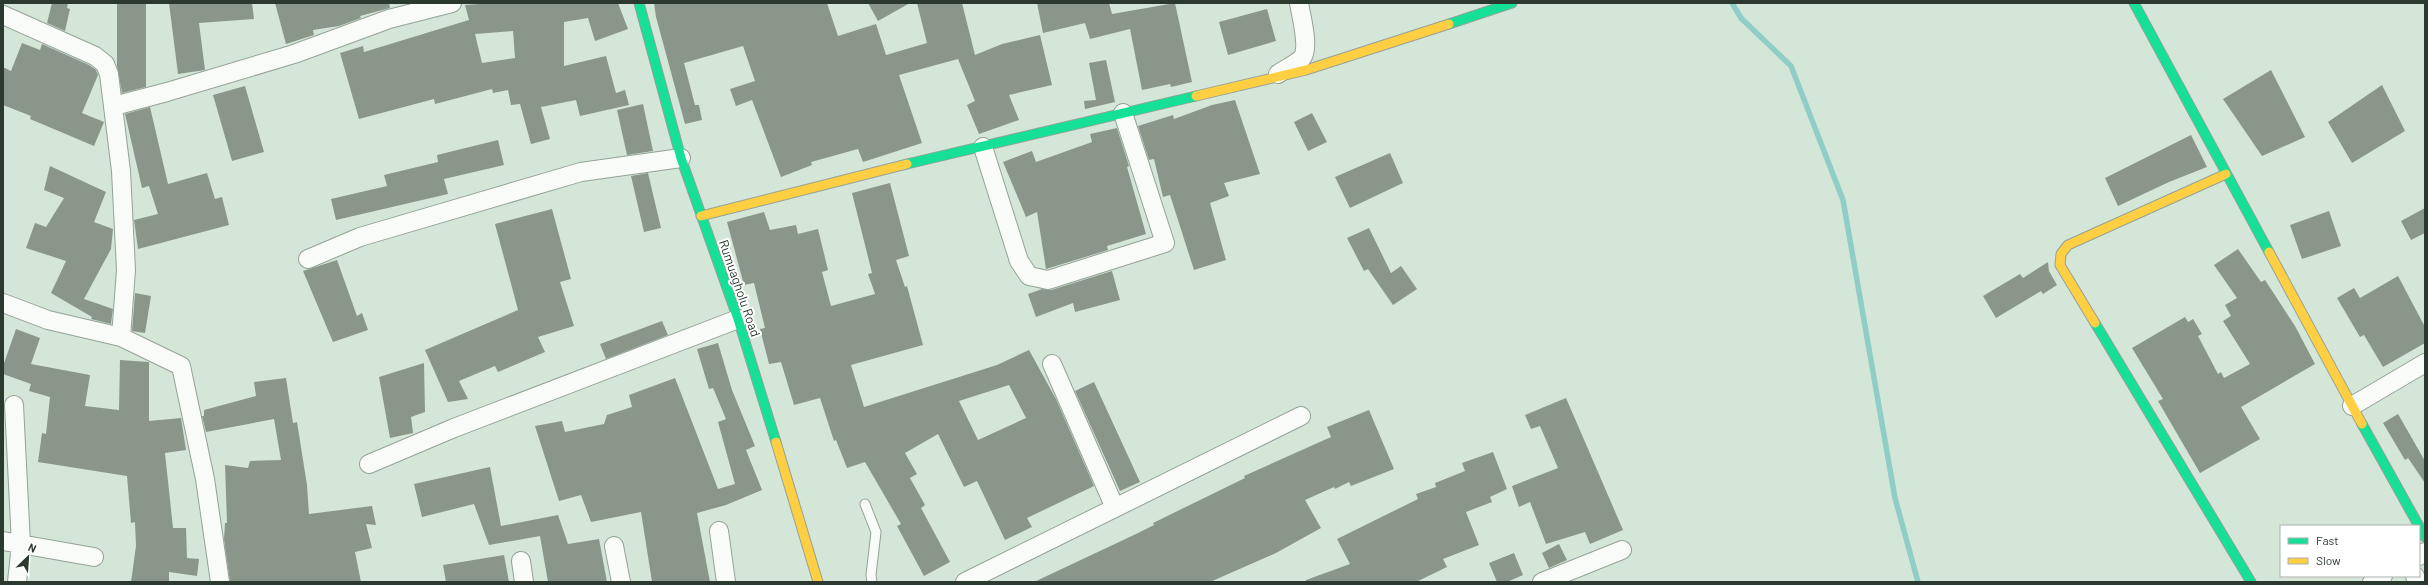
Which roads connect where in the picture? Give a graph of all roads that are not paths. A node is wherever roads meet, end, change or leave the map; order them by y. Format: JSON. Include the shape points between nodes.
{"nodes":[{"id":1,"x":452,"y":3,"type":"edge"},
{"id":2,"x":639,"y":3,"type":"edge"},
{"id":3,"x":1299,"y":3,"type":"edge"},
{"id":4,"x":1512,"y":3,"type":"edge"},
{"id":5,"x":2134,"y":3,"type":"edge"},
{"id":6,"x":3,"y":15,"type":"edge"},
{"id":7,"x":1273,"y":78,"type":"junction"},
{"id":8,"x":114,"y":106,"type":"junction"},
{"id":9,"x":1123,"y":113,"type":"junction"},
{"id":10,"x":983,"y":147,"type":"junction"},
{"id":11,"x":680,"y":158,"type":"junction"},
{"id":12,"x":2226,"y":174,"type":"junction"},
{"id":13,"x":702,"y":216,"type":"junction"},
{"id":14,"x":308,"y":259,"type":"dead end"},
{"id":15,"x":3,"y":303,"type":"edge"},
{"id":16,"x":738,"y":319,"type":"junction"},
{"id":17,"x":121,"y":337,"type":"junction"},
{"id":18,"x":2425,"y":362,"type":"edge"},
{"id":19,"x":1052,"y":364,"type":"dead end"},
{"id":20,"x":14,"y":405,"type":"dead end"},
{"id":21,"x":2352,"y":406,"type":"junction"},
{"id":22,"x":1301,"y":416,"type":"dead end"},
{"id":23,"x":370,"y":464,"type":"dead end"},
{"id":24,"x":864,"y":504,"type":"dead end"},
{"id":25,"x":1115,"y":508,"type":"junction"},
{"id":26,"x":2418,"y":525,"type":"edge"},
{"id":27,"x":2420,"y":528,"type":"edge"},
{"id":28,"x":719,"y":531,"type":"dead end"},
{"id":29,"x":2425,"y":537,"type":"edge"},
{"id":30,"x":3,"y":541,"type":"edge"},
{"id":31,"x":21,"y":544,"type":"junction"},
{"id":32,"x":614,"y":546,"type":"dead end"},
{"id":33,"x":1622,"y":550,"type":"dead end"},
{"id":34,"x":94,"y":557,"type":"dead end"},
{"id":35,"x":521,"y":561,"type":"dead end"},
{"id":36,"x":2381,"y":577,"type":"edge"},
{"id":37,"x":17,"y":582,"type":"edge"},
{"id":38,"x":220,"y":582,"type":"edge"},
{"id":39,"x":524,"y":582,"type":"edge"},
{"id":40,"x":621,"y":582,"type":"edge"},
{"id":41,"x":726,"y":582,"type":"edge"},
{"id":42,"x":818,"y":582,"type":"edge"},
{"id":43,"x":872,"y":582,"type":"edge"},
{"id":44,"x":965,"y":582,"type":"edge"},
{"id":45,"x":1542,"y":582,"type":"edge"},
{"id":46,"x":2251,"y":582,"type":"edge"},
{"id":47,"x":2372,"y":582,"type":"edge"}],
"edges":[{"from":1,"to":8,"type":"street","via":[[389,20],[271,61]]},
{"from":2,"to":11,"type":"street","name":"Rumuagholu Road"},
{"from":3,"to":7,"type":"street","via":[[1305,51],[1302,58]]},
{"from":4,"to":7,"type":"street","via":[[1306,70]]},
{"from":5,"to":12,"type":"street"},
{"from":6,"to":8,"type":"street","via":[[95,56],[105,64]]},
{"from":7,"to":9,"type":"street"},
{"from":8,"to":17,"type":"street","via":[[121,171],[126,270]]},
{"from":9,"to":10,"type":"street"},
{"from":9,"to":10,"type":"street","via":[[1165,243],[1048,280],[1029,276],[1018,261]]},
{"from":10,"to":13,"type":"street","via":[[802,189]]},
{"from":11,"to":13,"type":"street","name":"Rumuagholu Road"},
{"from":11,"to":14,"type":"street","via":[[582,172],[360,237]]},
{"from":12,"to":21,"type":"street"},
{"from":12,"to":46,"type":"street","via":[[2068,245],[2061,254],[2060,265]]},
{"from":13,"to":16,"type":"street","name":"Rumuagholu Road"},
{"from":15,"to":17,"type":"street","via":[[48,320]]},
{"from":16,"to":23,"type":"street","via":[[454,428]]},
{"from":16,"to":42,"type":"street","name":"Rumuagholu Road"},
{"from":17,"to":38,"type":"street","via":[[181,366],[205,479]]},
{"from":18,"to":21,"type":"street"},
{"from":19,"to":25,"type":"street"},
{"from":20,"to":31,"type":"street"},
{"from":21,"to":26,"type":"street"},
{"from":22,"to":25,"type":"street"},
{"from":24,"to":43,"type":"lane","via":[[876,532]]},
{"from":25,"to":44,"type":"street"},
{"from":27,"to":29,"type":"street"},
{"from":28,"to":41,"type":"street"},
{"from":30,"to":31,"type":"street"},
{"from":31,"to":34,"type":"street"},
{"from":31,"to":37,"type":"street"},
{"from":32,"to":40,"type":"street"},
{"from":33,"to":45,"type":"street"},
{"from":35,"to":39,"type":"street"},
{"from":36,"to":47,"type":"street"}]}
